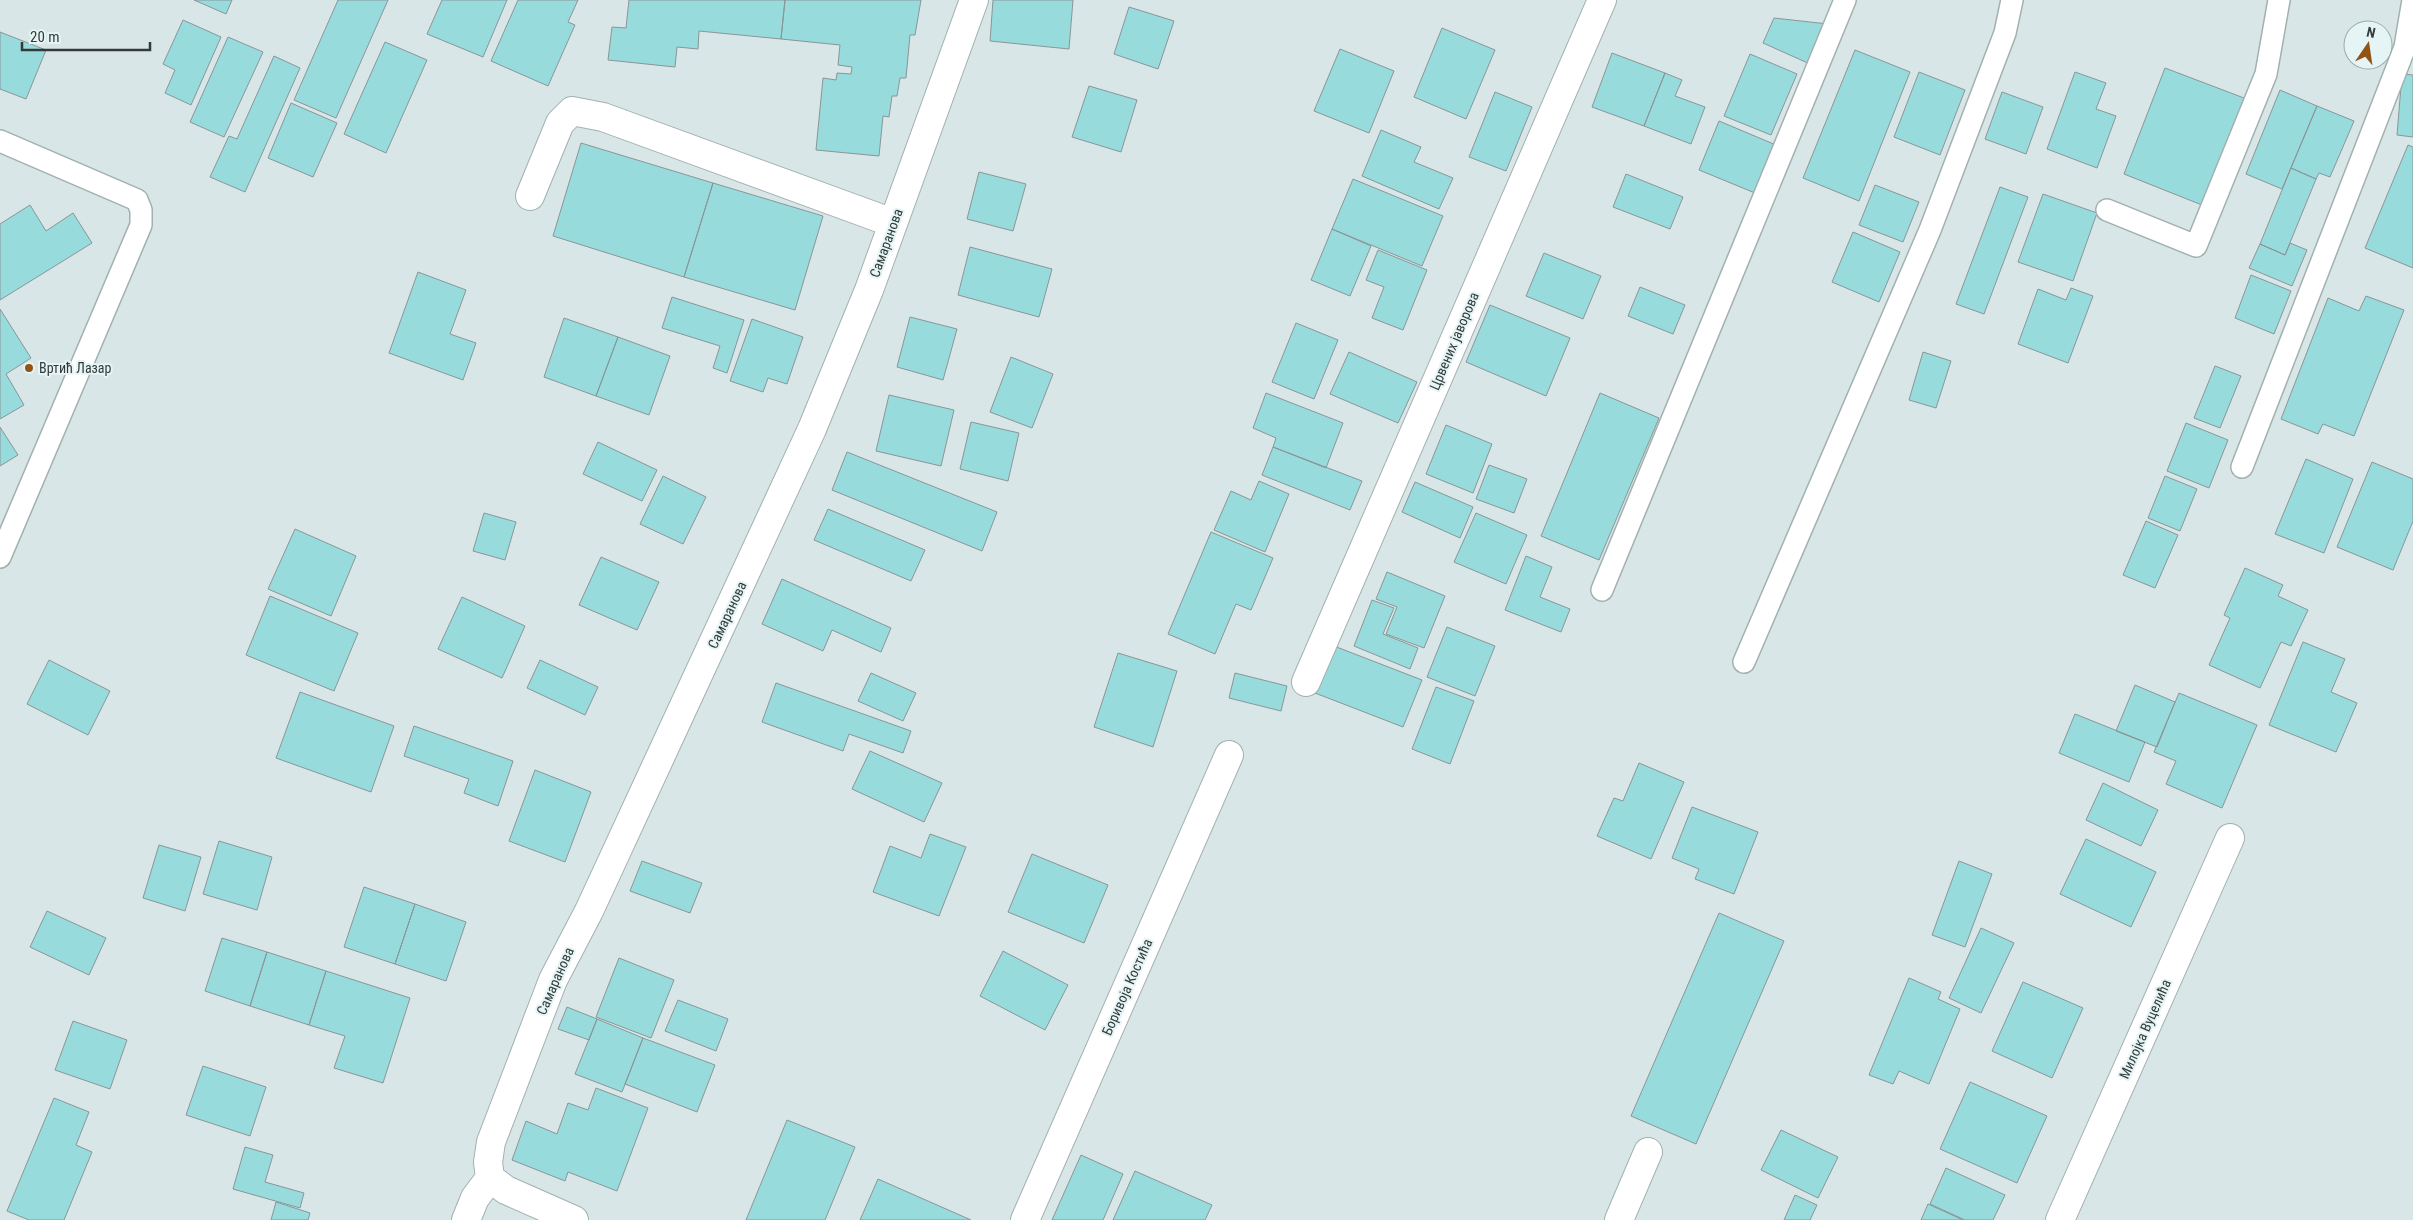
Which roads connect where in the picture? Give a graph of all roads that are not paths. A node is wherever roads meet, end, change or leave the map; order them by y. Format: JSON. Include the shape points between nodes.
{"nodes":[{"id":1,"x":974,"y":0,"type":"edge"},
{"id":2,"x":1602,"y":0,"type":"edge"},
{"id":3,"x":1845,"y":0,"type":"edge"},
{"id":4,"x":2012,"y":0,"type":"edge"},
{"id":5,"x":2279,"y":0,"type":"edge"},
{"id":6,"x":2413,"y":0,"type":"edge"},
{"id":7,"x":0,"y":141,"type":"edge"},
{"id":8,"x":530,"y":196,"type":"dead end"},
{"id":9,"x":2107,"y":210,"type":"dead end"},
{"id":10,"x":893,"y":223,"type":"junction"},
{"id":11,"x":2242,"y":467,"type":"dead end"},
{"id":12,"x":0,"y":557,"type":"edge"},
{"id":13,"x":1602,"y":590,"type":"dead end"},
{"id":14,"x":1744,"y":662,"type":"dead end"},
{"id":15,"x":1306,"y":682,"type":"dead end"},
{"id":16,"x":1229,"y":755,"type":"dead end"},
{"id":17,"x":2230,"y":838,"type":"dead end"},
{"id":18,"x":1648,"y":1152,"type":"dead end"},
{"id":19,"x":490,"y":1178,"type":"junction"},
{"id":20,"x":466,"y":1220,"type":"edge"},
{"id":21,"x":574,"y":1220,"type":"edge"},
{"id":22,"x":1025,"y":1220,"type":"edge"},
{"id":23,"x":1620,"y":1220,"type":"edge"},
{"id":24,"x":2060,"y":1220,"type":"edge"}],
"edges":[{"from":1,"to":10,"type":"street","name":"Самаранова"},
{"from":2,"to":15,"type":"street","name":"Црвених јаворова"},
{"from":3,"to":13,"type":"lane"},
{"from":4,"to":14,"type":"lane","via":[[2005,33],[1930,230]]},
{"from":5,"to":9,"type":"lane","via":[[2266,74],[2196,246]]},
{"from":6,"to":11,"type":"lane","via":[[2405,47]]},
{"from":7,"to":12,"type":"lane","via":[[136,200],[141,210],[141,225]]},
{"from":8,"to":10,"type":"street","via":[[560,123],[572,111],[604,117]]},
{"from":10,"to":19,"type":"street","name":"Самаранова","via":[[812,430],[589,910],[553,980],[491,1142]]},
{"from":16,"to":22,"type":"street","name":"Боривоја Костића"},
{"from":17,"to":24,"type":"street","name":"Милојка Вуцелића"},
{"from":18,"to":23,"type":"street"},
{"from":19,"to":20,"type":"street","via":[[475,1198]]},
{"from":19,"to":21,"type":"street","via":[[506,1190]]}]}
